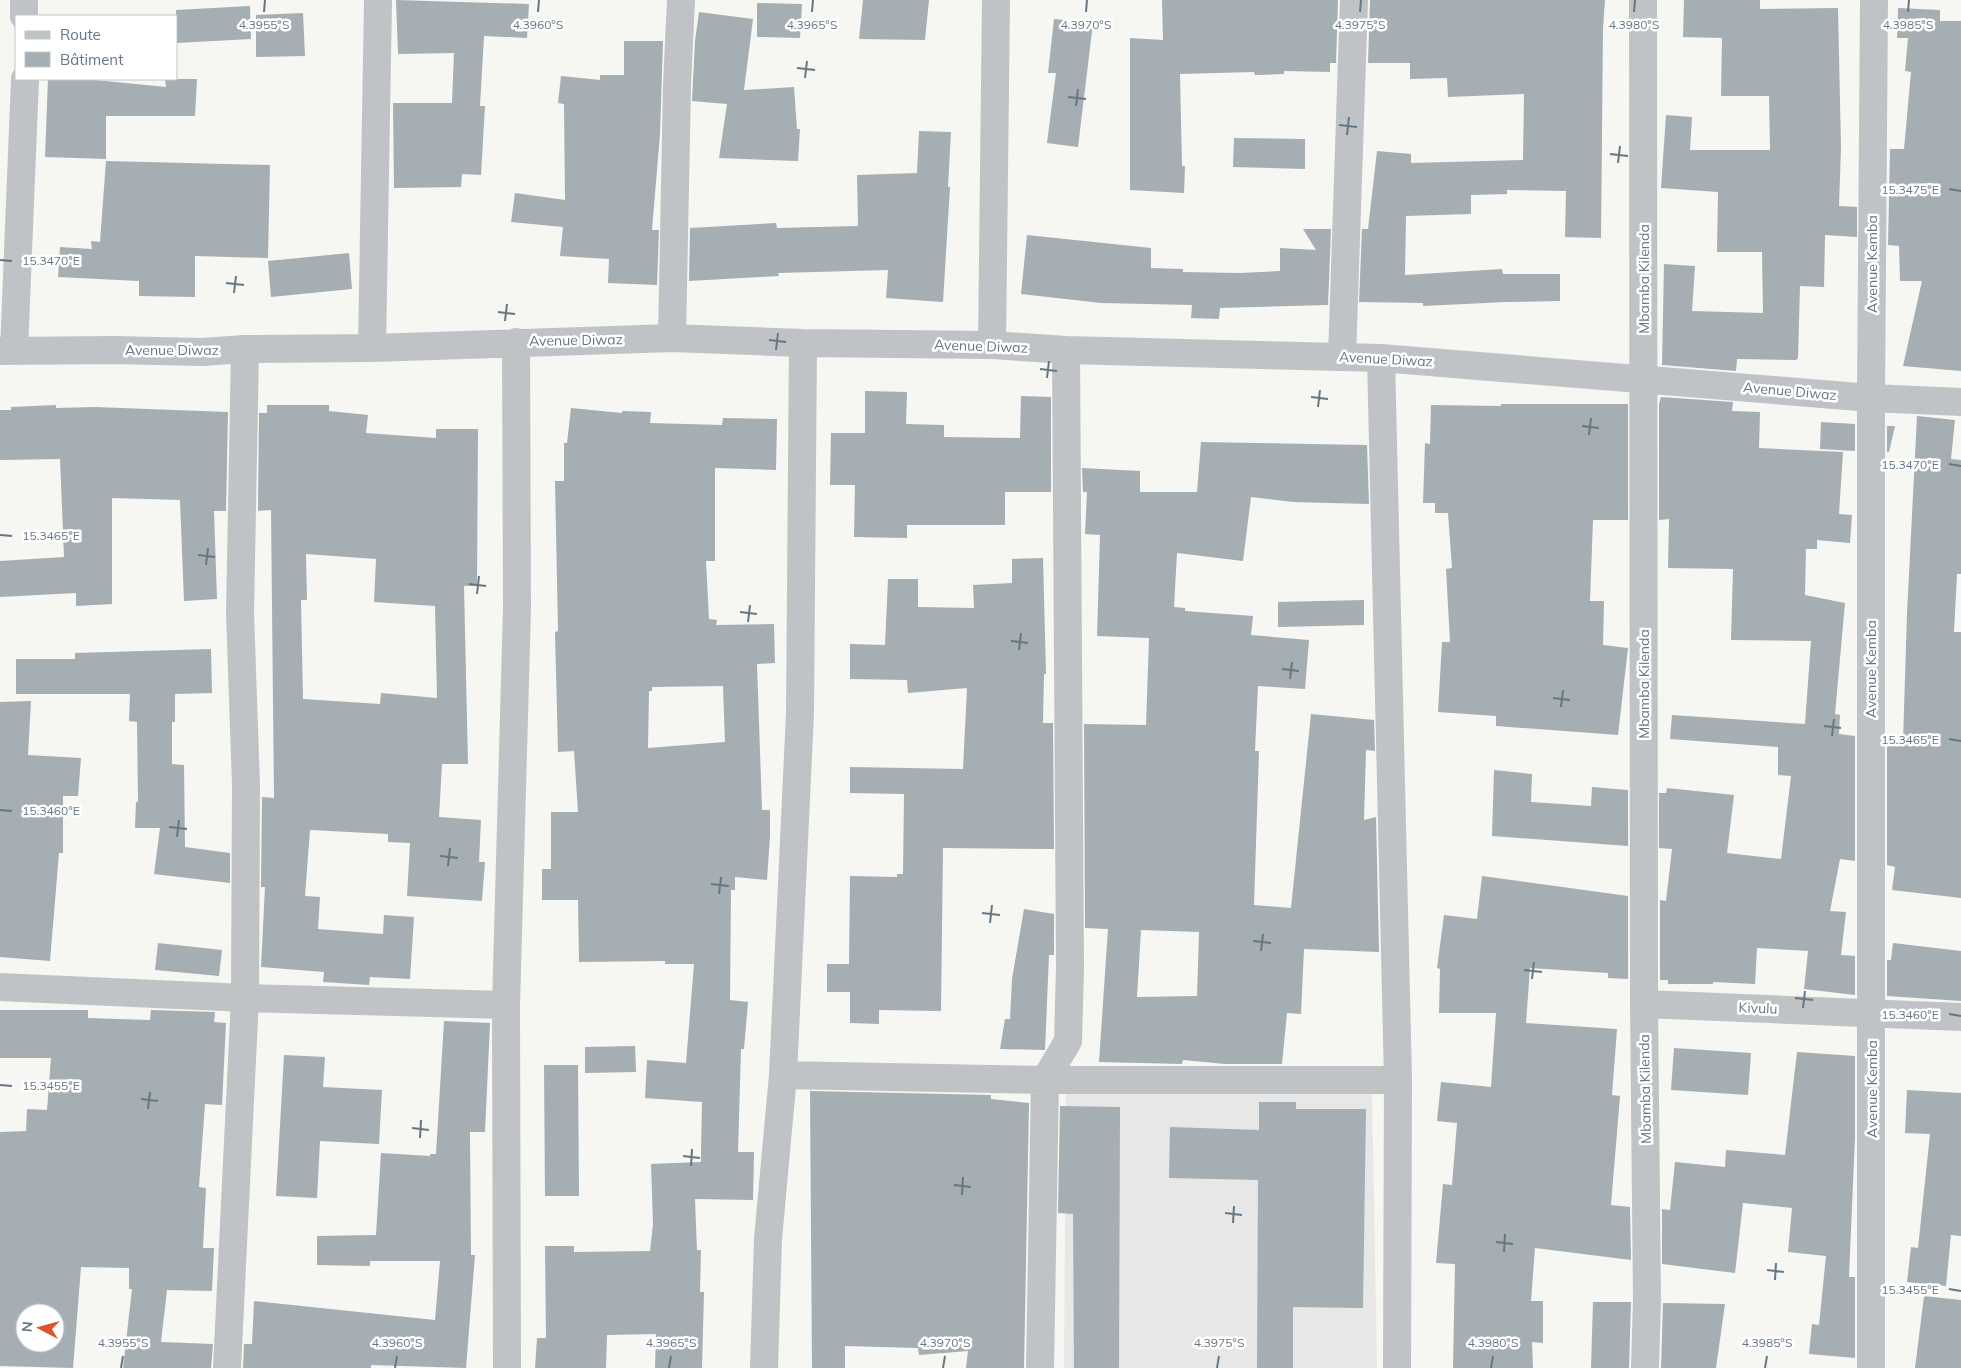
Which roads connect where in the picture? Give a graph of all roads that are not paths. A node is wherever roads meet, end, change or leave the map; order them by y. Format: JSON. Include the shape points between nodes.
{"nodes":[{"id":1,"x":24,"y":0,"type":"edge"},
{"id":2,"x":378,"y":0,"type":"edge"},
{"id":3,"x":681,"y":0,"type":"edge"},
{"id":4,"x":996,"y":0,"type":"edge"},
{"id":5,"x":1354,"y":0,"type":"edge"},
{"id":6,"x":1643,"y":0,"type":"edge"},
{"id":7,"x":1874,"y":0,"type":"edge"},
{"id":8,"x":24,"y":15,"type":"edge"},
{"id":9,"x":26,"y":80,"type":"edge"},
{"id":10,"x":672,"y":338,"type":"junction"},
{"id":11,"x":516,"y":342,"type":"junction"},
{"id":12,"x":803,"y":343,"type":"junction"},
{"id":13,"x":992,"y":345,"type":"junction"},
{"id":14,"x":372,"y":348,"type":"junction"},
{"id":15,"x":245,"y":349,"type":"junction"},
{"id":16,"x":1066,"y":350,"type":"junction"},
{"id":17,"x":7,"y":351,"type":"edge"},
{"id":18,"x":1342,"y":357,"type":"junction"},
{"id":19,"x":1380,"y":358,"type":"junction"},
{"id":20,"x":1645,"y":378,"type":"junction"},
{"id":21,"x":1871,"y":398,"type":"junction"},
{"id":22,"x":1961,"y":402,"type":"edge"},
{"id":23,"x":0,"y":987,"type":"edge"},
{"id":24,"x":244,"y":998,"type":"junction"},
{"id":25,"x":1644,"y":1004,"type":"junction"},
{"id":26,"x":506,"y":1005,"type":"junction"},
{"id":27,"x":1872,"y":1013,"type":"junction"},
{"id":28,"x":1961,"y":1017,"type":"edge"},
{"id":29,"x":784,"y":1075,"type":"junction"},
{"id":30,"x":1046,"y":1080,"type":"junction"},
{"id":31,"x":1398,"y":1080,"type":"junction"},
{"id":32,"x":227,"y":1368,"type":"edge"},
{"id":33,"x":507,"y":1368,"type":"edge"},
{"id":34,"x":764,"y":1368,"type":"edge"},
{"id":35,"x":1040,"y":1368,"type":"edge"},
{"id":36,"x":1397,"y":1368,"type":"edge"},
{"id":37,"x":1645,"y":1368,"type":"edge"},
{"id":38,"x":1871,"y":1368,"type":"edge"}],
"edges":[{"from":1,"to":8,"type":"street"},
{"from":2,"to":14,"type":"street"},
{"from":3,"to":10,"type":"street"},
{"from":4,"to":13,"type":"street"},
{"from":5,"to":18,"type":"street"},
{"from":6,"to":20,"type":"street","name":"Mbamba Kilenda"},
{"from":7,"to":21,"type":"street","name":"Avenue Kemba"},
{"from":9,"to":17,"type":"street"},
{"from":10,"to":11,"type":"street","name":"Avenue Diwaz"},
{"from":10,"to":12,"type":"street","name":"Avenue Diwaz"},
{"from":11,"to":14,"type":"street","name":"Avenue Diwaz"},
{"from":11,"to":26,"type":"street","via":[[517,608]]},
{"from":12,"to":13,"type":"street","name":"Avenue Diwaz"},
{"from":12,"to":29,"type":"street","via":[[800,713]]},
{"from":13,"to":16,"type":"street","name":"Avenue Diwaz"},
{"from":14,"to":15,"type":"street","name":"Avenue Diwaz"},
{"from":15,"to":17,"type":"street","name":"Avenue Diwaz","via":[[202,352]]},
{"from":15,"to":24,"type":"street","via":[[240,613],[246,785]]},
{"from":16,"to":18,"type":"street","name":"Avenue Diwaz"},
{"from":16,"to":30,"type":"street","via":[[1068,1041]]},
{"from":18,"to":19,"type":"street","name":"Avenue Diwaz"},
{"from":19,"to":20,"type":"street","name":"Avenue Diwaz"},
{"from":19,"to":31,"type":"street"},
{"from":20,"to":21,"type":"street","name":"Avenue Diwaz"},
{"from":20,"to":25,"type":"street","name":"Mbamba Kilenda"},
{"from":21,"to":22,"type":"street","name":"Avenue Diwaz"},
{"from":21,"to":27,"type":"street","name":"Avenue Kemba"},
{"from":23,"to":24,"type":"street"},
{"from":24,"to":26,"type":"street"},
{"from":24,"to":32,"type":"street"},
{"from":25,"to":27,"type":"street","name":"Kivulu"},
{"from":25,"to":37,"type":"street","name":"Mbamba Kilenda"},
{"from":26,"to":33,"type":"street"},
{"from":27,"to":28,"type":"street","name":"Kivulu"},
{"from":27,"to":38,"type":"street","name":"Avenue Kemba"},
{"from":29,"to":30,"type":"street"},
{"from":29,"to":34,"type":"street","via":[[768,1239]]},
{"from":30,"to":31,"type":"street"},
{"from":30,"to":35,"type":"street"},
{"from":31,"to":36,"type":"street"}]}
